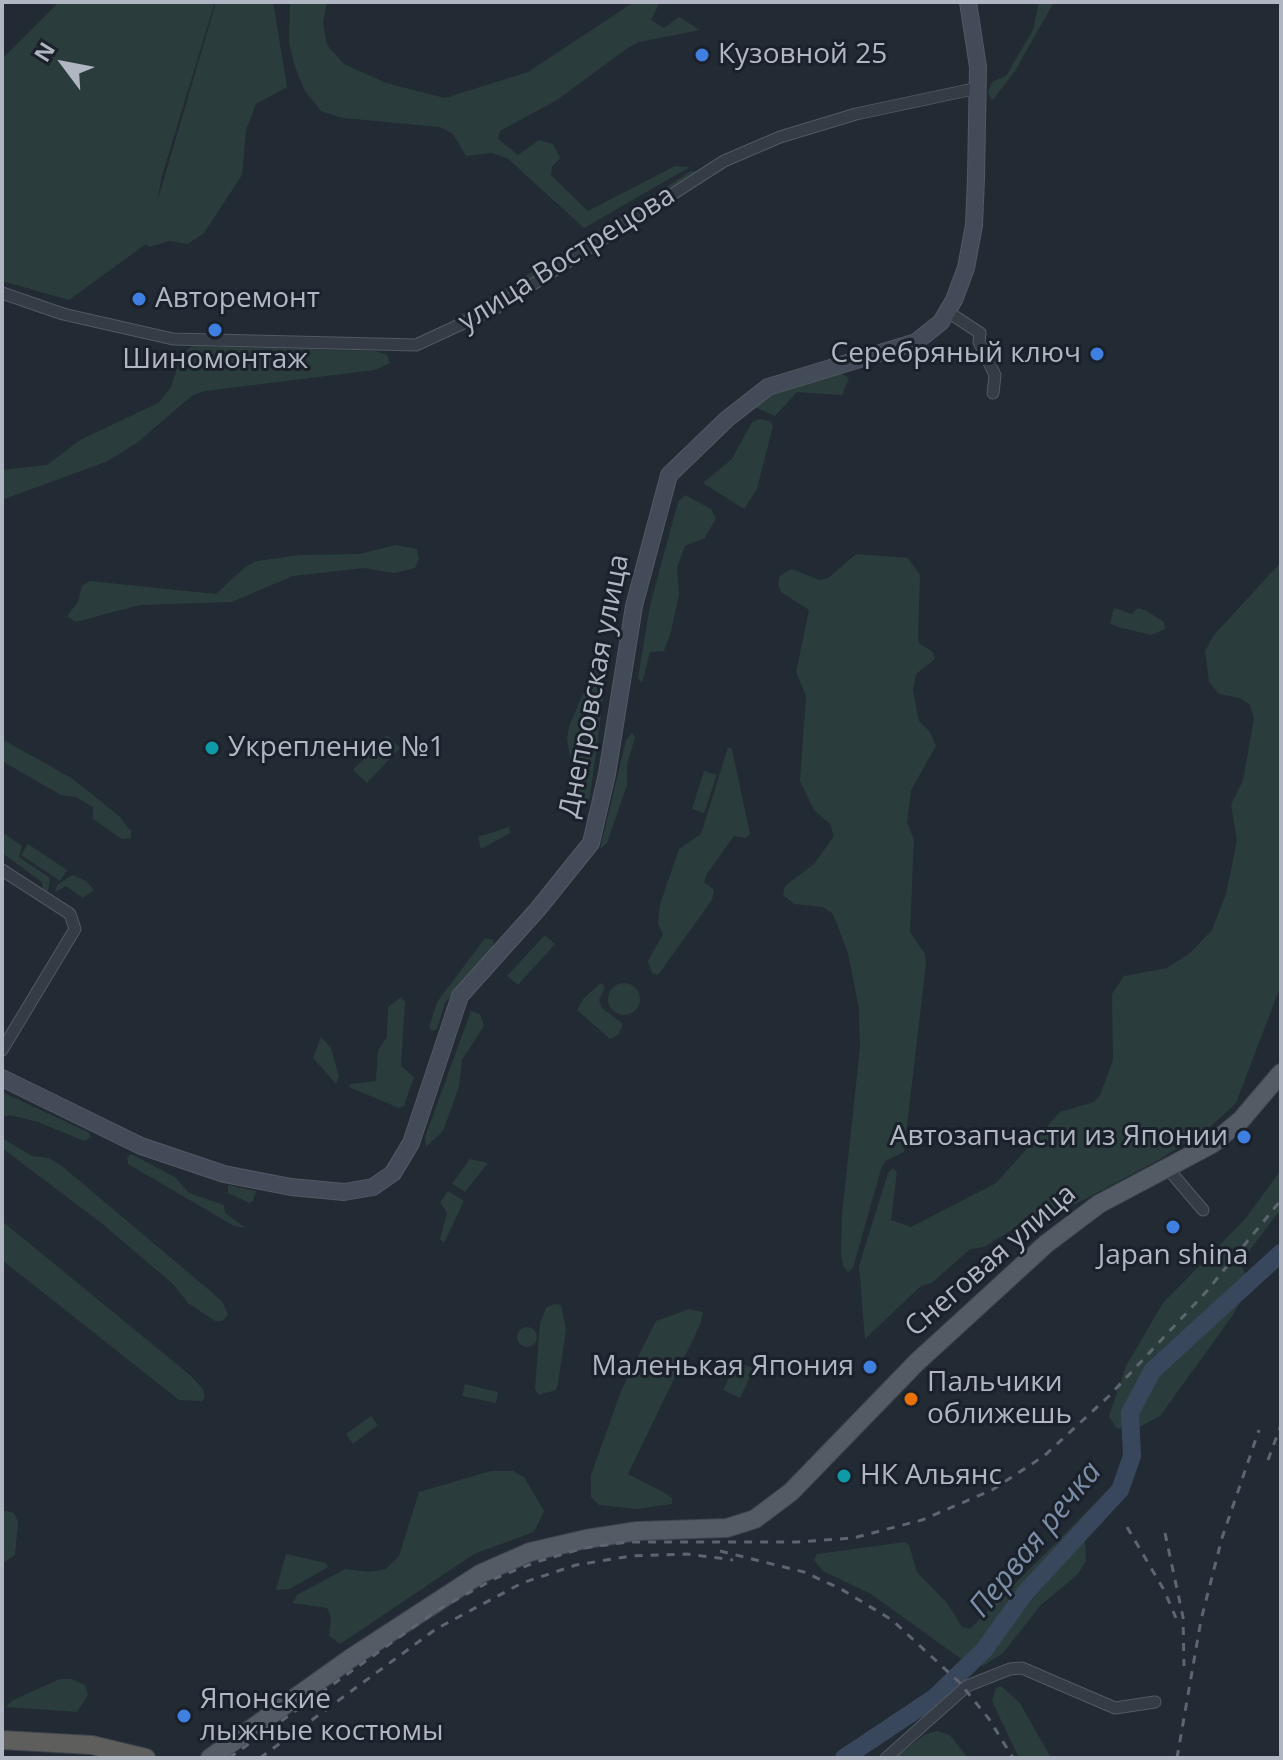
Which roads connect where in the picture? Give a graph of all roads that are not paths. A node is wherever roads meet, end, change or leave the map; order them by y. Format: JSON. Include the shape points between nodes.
{"nodes":[{"id":1,"x":968,"y":2,"type":"edge"},
{"id":2,"x":978,"y":88,"type":"junction"},
{"id":3,"x":2,"y":293,"type":"edge"},
{"id":4,"x":948,"y":312,"type":"junction"},
{"id":5,"x":993,"y":393,"type":"dead end"},
{"id":6,"x":2,"y":870,"type":"edge"},
{"id":7,"x":2,"y":1050,"type":"edge"},
{"id":8,"x":1281,"y":1073,"type":"edge"},
{"id":9,"x":2,"y":1078,"type":"edge"},
{"id":10,"x":1169,"y":1170,"type":"junction"},
{"id":11,"x":1203,"y":1210,"type":"dead end"},
{"id":12,"x":1155,"y":1702,"type":"dead end"},
{"id":13,"x":4,"y":1739,"type":"edge"},
{"id":14,"x":146,"y":1758,"type":"edge"},
{"id":15,"x":210,"y":1758,"type":"edge"},
{"id":16,"x":886,"y":1758,"type":"edge"}],
"edges":[{"from":1,"to":2,"type":"main road","name":"Днепровская улица"},
{"from":2,"to":3,"type":"street","name":"улица Вострецова","via":[[856,114],[724,161],[508,301],[416,345],[173,339],[63,314]]},
{"from":2,"to":4,"type":"main road","name":"Днепровская улица","via":[[974,225],[961,285]]},
{"from":4,"to":5,"type":"street","via":[[980,333],[995,375]]},
{"from":4,"to":9,"type":"main road","name":"Днепровская улица","via":[[930,332],[899,350],[768,387],[669,475],[634,606],[591,843],[460,996],[411,1143],[393,1173],[364,1190],[327,1192],[202,1168],[141,1146]]},
{"from":6,"to":7,"type":"street","via":[[70,914],[75,924],[74,936]]},
{"from":8,"to":10,"type":"main road","name":"Снеговая улица","via":[[1241,1120]]},
{"from":10,"to":11,"type":"street"},
{"from":10,"to":15,"type":"main road","name":"Снеговая улица","via":[[1128,1187],[1068,1226],[917,1362],[797,1486],[755,1519],[727,1528],[637,1531],[530,1552],[480,1574]]},
{"from":12,"to":16,"type":"street","via":[[1115,1708],[1022,1668],[967,1686]]},
{"from":13,"to":14,"type":"highway","via":[[92,1745]]}]}
